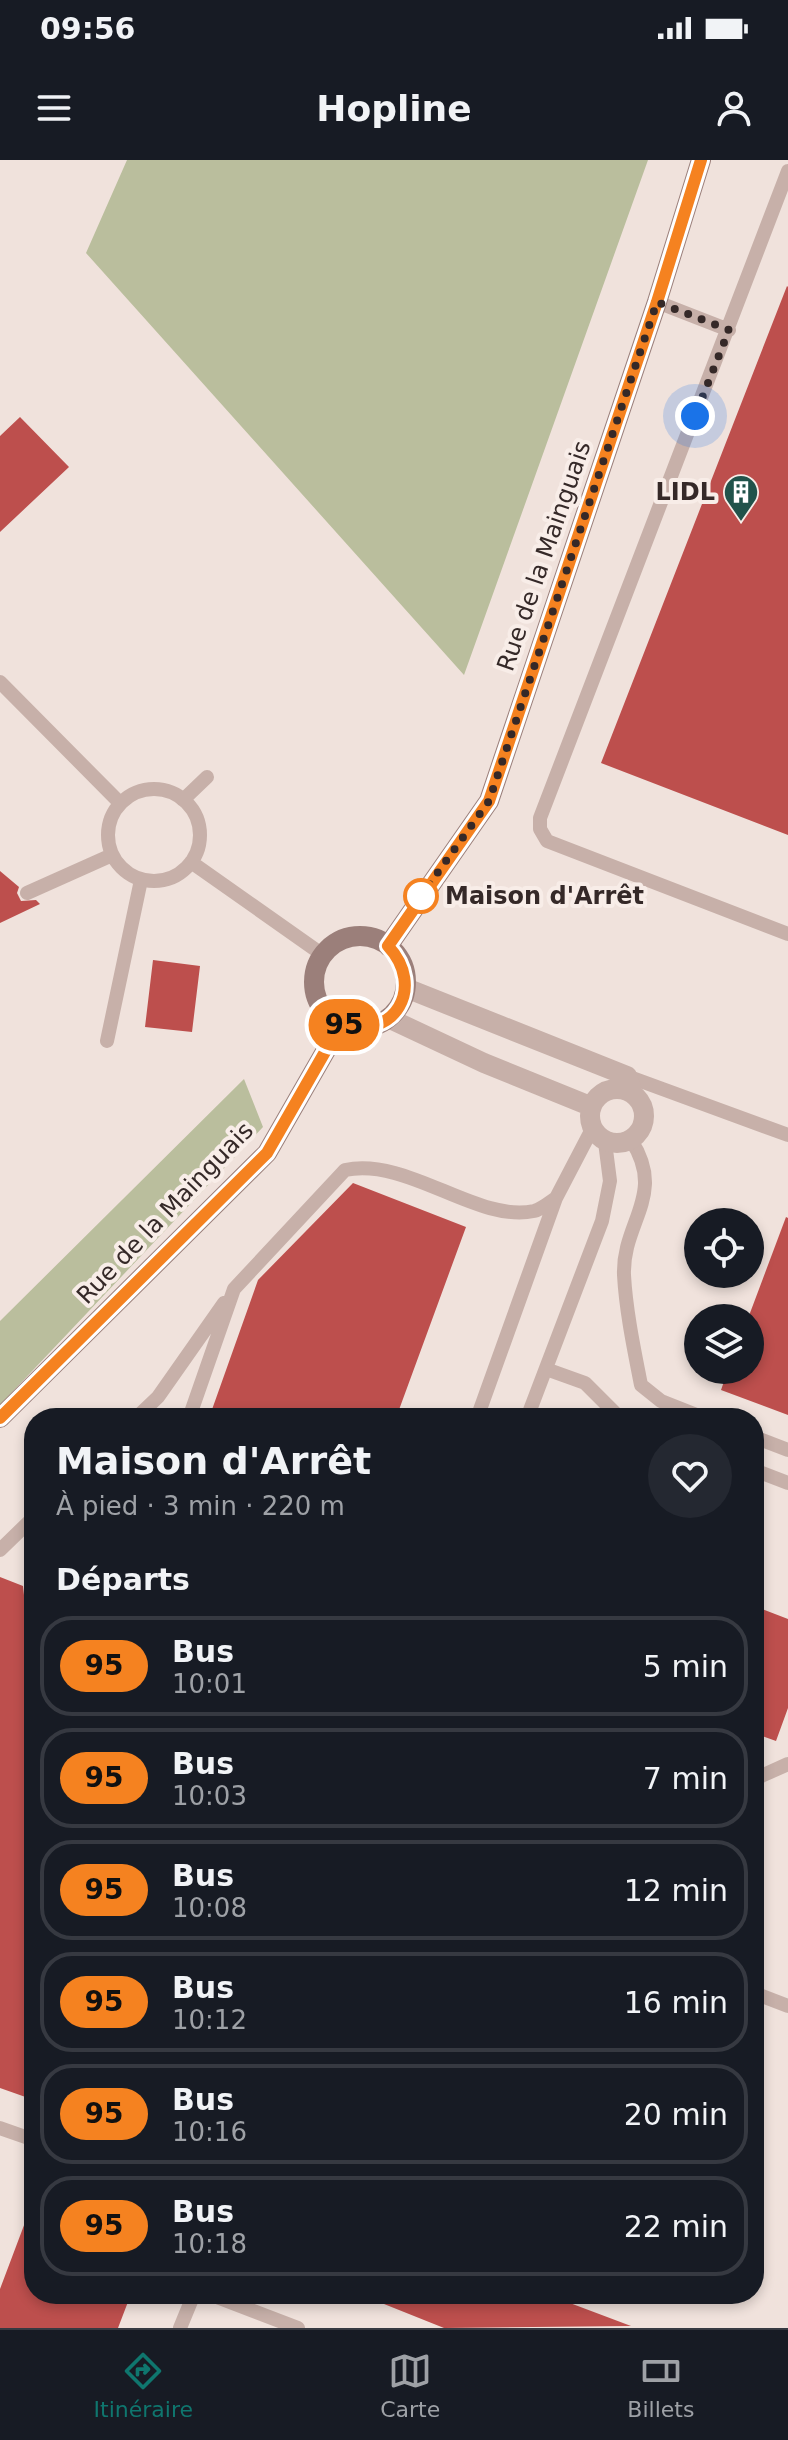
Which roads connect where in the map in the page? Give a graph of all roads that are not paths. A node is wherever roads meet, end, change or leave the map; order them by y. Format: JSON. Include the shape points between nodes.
{"nodes":[{"id":1,"x":701,"y":160,"type":"edge"},
{"id":2,"x":788,"y":171,"type":"edge"},
{"id":3,"x":657,"y":302,"type":"junction"},
{"id":4,"x":729,"y":330,"type":"junction"},
{"id":5,"x":0,"y":682,"type":"edge"},
{"id":6,"x":207,"y":777,"type":"dead end"},
{"id":7,"x":183,"y":800,"type":"junction"},
{"id":8,"x":120,"y":803,"type":"junction"},
{"id":9,"x":112,"y":855,"type":"junction"},
{"id":10,"x":191,"y":862,"type":"junction"},
{"id":11,"x":141,"y":880,"type":"junction"},
{"id":12,"x":27,"y":893,"type":"dead end"},
{"id":13,"x":788,"y":934,"type":"edge"},
{"id":14,"x":388,"y":946,"type":"junction"},
{"id":15,"x":323,"y":955,"type":"junction"},
{"id":16,"x":406,"y":988,"type":"junction"},
{"id":17,"x":388,"y":1018,"type":"junction"},
{"id":18,"x":341,"y":1024,"type":"junction"},
{"id":19,"x":107,"y":1041,"type":"dead end"},
{"id":20,"x":630,"y":1085,"type":"junction"},
{"id":21,"x":590,"y":1106,"type":"junction"},
{"id":22,"x":788,"y":1135,"type":"edge"},
{"id":23,"x":599,"y":1136,"type":"junction"},
{"id":24,"x":631,"y":1140,"type":"junction"},
{"id":25,"x":556,"y":1198,"type":"junction"},
{"id":26,"x":234,"y":1289,"type":"junction"},
{"id":27,"x":546,"y":1369,"type":"junction"},
{"id":28,"x":146,"y":1408,"type":"edge"},
{"id":29,"x":192,"y":1408,"type":"edge"},
{"id":30,"x":481,"y":1408,"type":"edge"},
{"id":31,"x":531,"y":1408,"type":"edge"},
{"id":32,"x":610,"y":1408,"type":"edge"},
{"id":33,"x":679,"y":1408,"type":"edge"},
{"id":34,"x":0,"y":1418,"type":"edge"},
{"id":35,"x":764,"y":1441,"type":"edge"},
{"id":36,"x":788,"y":1450,"type":"edge"},
{"id":37,"x":764,"y":1474,"type":"edge"},
{"id":38,"x":788,"y":1483,"type":"edge"},
{"id":39,"x":24,"y":1527,"type":"edge"},
{"id":40,"x":0,"y":1550,"type":"edge"},
{"id":41,"x":788,"y":1764,"type":"edge"},
{"id":42,"x":764,"y":1775,"type":"edge"},
{"id":43,"x":764,"y":1997,"type":"edge"},
{"id":44,"x":788,"y":2006,"type":"edge"},
{"id":45,"x":0,"y":2128,"type":"edge"},
{"id":46,"x":24,"y":2136,"type":"edge"},
{"id":47,"x":190,"y":2304,"type":"edge"},
{"id":48,"x":235,"y":2304,"type":"edge"},
{"id":49,"x":180,"y":2328,"type":"edge"},
{"id":50,"x":298,"y":2328,"type":"edge"}],
"edges":[{"from":1,"to":3,"type":"street","name":"Rue de la Mainguais"},
{"from":2,"to":4,"type":"lane"},
{"from":3,"to":4,"type":"lane"},
{"from":3,"to":14,"type":"street","name":"Rue de la Mainguais","via":[[489,801]]},
{"from":4,"to":13,"type":"lane","via":[[540,829],[547,841]]},
{"from":5,"to":8,"type":"lane"},
{"from":6,"to":7,"type":"lane"},
{"from":7,"to":8,"type":"lane","via":[[144,790]]},
{"from":7,"to":10,"type":"lane","via":[[198,823]]},
{"from":8,"to":9,"type":"lane","via":[[108,828]]},
{"from":9,"to":11,"type":"lane"},
{"from":9,"to":12,"type":"lane"},
{"from":10,"to":11,"type":"lane","via":[[169,879]]},
{"from":10,"to":15,"type":"lane"},
{"from":11,"to":19,"type":"lane"},
{"from":14,"to":15,"type":"street","via":[[376,939],[347,938]]},
{"from":14,"to":16,"type":"street","via":[[399,957]]},
{"from":15,"to":18,"type":"street","via":[[315,993],[329,1017]]},
{"from":16,"to":17,"type":"street"},
{"from":16,"to":20,"type":"street"},
{"from":17,"to":18,"type":"street","via":[[368,1028]]},
{"from":17,"to":21,"type":"street"},
{"from":18,"to":34,"type":"street","name":"Rue de la Mainguais","via":[[267,1153]]},
{"from":20,"to":21,"type":"street","via":[[606,1091]]},
{"from":20,"to":22,"type":"lane"},
{"from":20,"to":24,"type":"street","via":[[644,1117]]},
{"from":21,"to":23,"type":"street"},
{"from":23,"to":24,"type":"street","via":[[614,1144]]},
{"from":23,"to":25,"type":"lane"},
{"from":23,"to":27,"type":"lane","via":[[610,1181],[607,1200]]},
{"from":24,"to":33,"type":"lane","via":[[643,1158],[646,1176],[624,1273],[641,1385]]},
{"from":25,"to":26,"type":"lane","via":[[535,1211],[510,1211],[377,1167],[345,1170]]},
{"from":25,"to":30,"type":"lane"},
{"from":26,"to":28,"type":"lane"},
{"from":26,"to":29,"type":"lane"},
{"from":27,"to":31,"type":"lane"},
{"from":27,"to":32,"type":"lane","via":[[585,1383]]},
{"from":35,"to":36,"type":"lane"},
{"from":37,"to":38,"type":"lane"},
{"from":39,"to":40,"type":"lane"},
{"from":41,"to":42,"type":"lane"},
{"from":43,"to":44,"type":"lane"},
{"from":45,"to":46,"type":"lane"},
{"from":47,"to":49,"type":"lane"},
{"from":48,"to":50,"type":"lane"}]}
